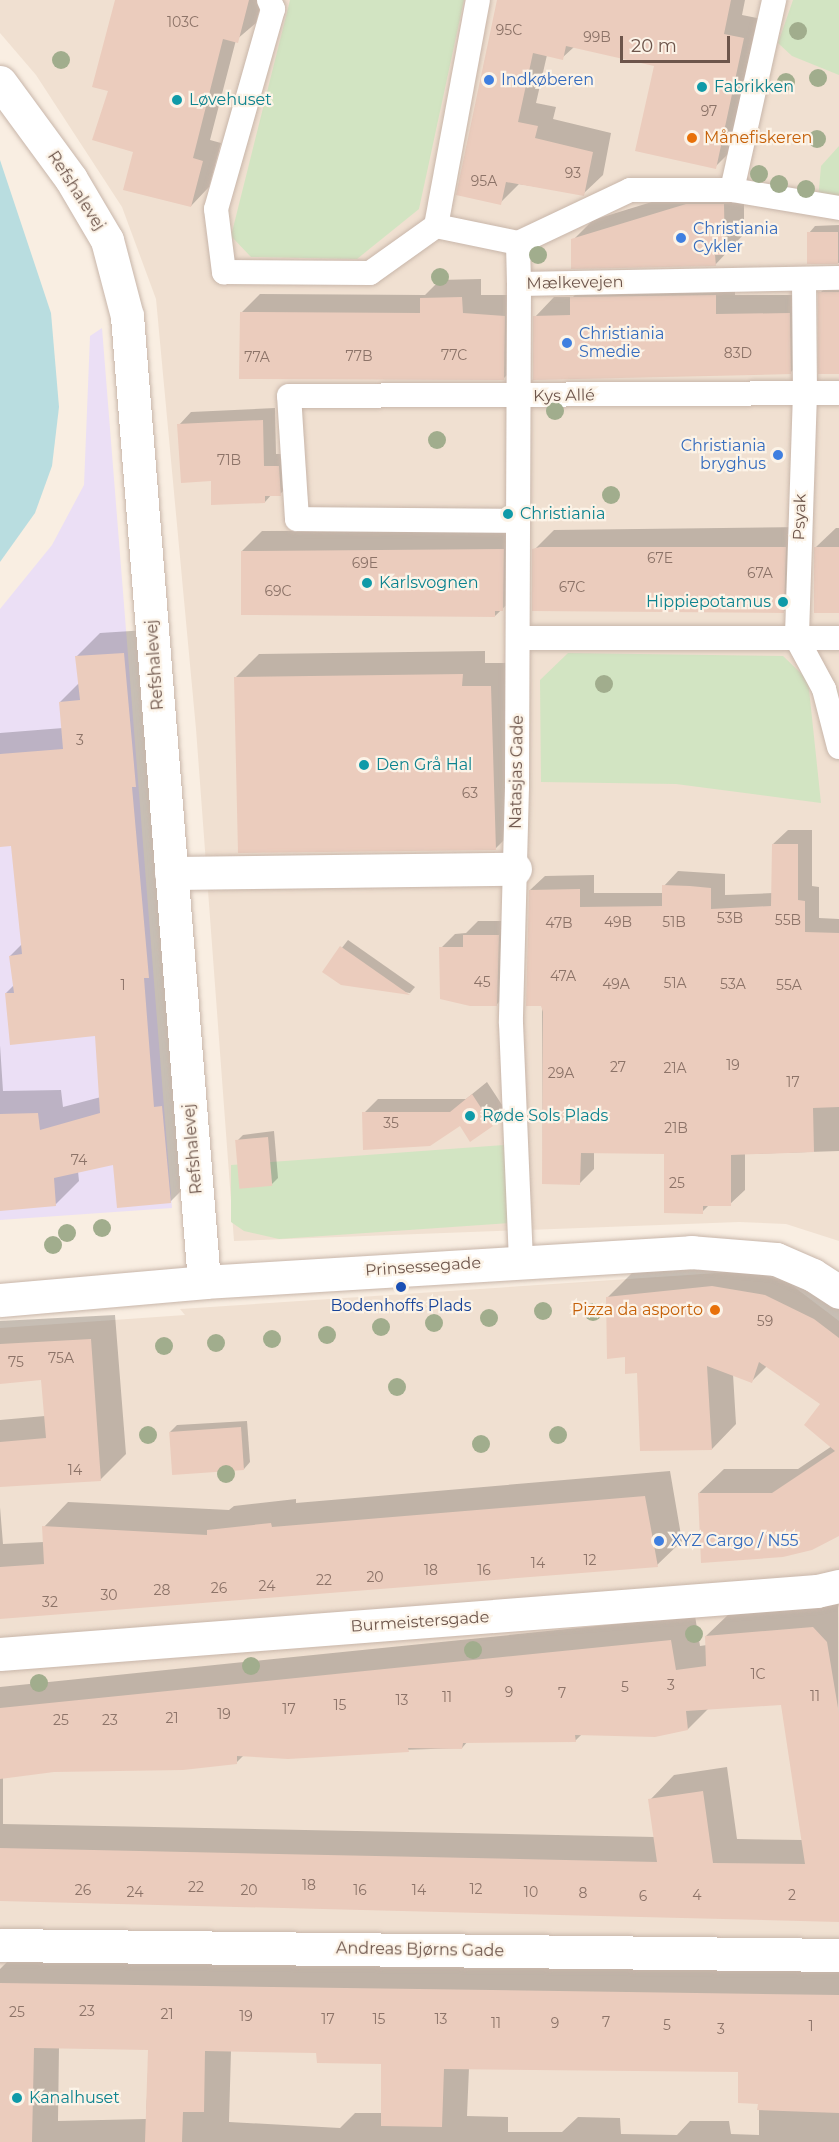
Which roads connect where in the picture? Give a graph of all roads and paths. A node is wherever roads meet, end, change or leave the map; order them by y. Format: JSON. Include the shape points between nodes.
{"nodes":[{"id":1,"x":269,"y":0,"type":"edge"},
{"id":2,"x":478,"y":0,"type":"edge"},
{"id":3,"x":774,"y":0,"type":"edge"},
{"id":4,"x":0,"y":82,"type":"edge"},
{"id":5,"x":732,"y":190,"type":"junction"},
{"id":6,"x":839,"y":208,"type":"edge"},
{"id":7,"x":436,"y":226,"type":"junction"},
{"id":8,"x":518,"y":243,"type":"junction"},
{"id":9,"x":839,"y":278,"type":"edge"},
{"id":10,"x":804,"y":279,"type":"junction"},
{"id":11,"x":519,"y":284,"type":"junction"},
{"id":12,"x":805,"y":393,"type":"junction"},
{"id":13,"x":839,"y":393,"type":"edge"},
{"id":14,"x":520,"y":396,"type":"junction"},
{"id":15,"x":518,"y":521,"type":"junction"},
{"id":16,"x":519,"y":638,"type":"junction"},
{"id":17,"x":839,"y":638,"type":"edge"},
{"id":18,"x":797,"y":639,"type":"junction"},
{"id":19,"x":839,"y":747,"type":"edge"},
{"id":20,"x":515,"y":869,"type":"junction"},
{"id":21,"x":171,"y":873,"type":"junction"},
{"id":22,"x":521,"y":1260,"type":"junction"},
{"id":23,"x":204,"y":1282,"type":"junction"},
{"id":24,"x":839,"y":1292,"type":"edge"},
{"id":25,"x":0,"y":1300,"type":"edge"},
{"id":26,"x":839,"y":1586,"type":"edge"},
{"id":27,"x":0,"y":1654,"type":"edge"},
{"id":28,"x":0,"y":1945,"type":"edge"},
{"id":29,"x":839,"y":1955,"type":"edge"}],
"edges":[{"from":1,"to":7,"type":"street","via":[[273,9],[216,210],[224,272],[370,273]]},
{"from":2,"to":7,"type":"street"},
{"from":3,"to":5,"type":"street"},
{"from":4,"to":21,"type":"street","name":"Refshalevej","via":[[71,179],[107,240],[128,316]]},
{"from":5,"to":6,"type":"street"},
{"from":5,"to":8,"type":"street","via":[[630,190]]},
{"from":7,"to":8,"type":"street"},
{"from":8,"to":11,"type":"street","name":"Mælkevejen"},
{"from":9,"to":10,"type":"street","name":"Mælkevejen"},
{"from":10,"to":11,"type":"street","name":"Mælkevejen"},
{"from":10,"to":12,"type":"street","name":"Psyak"},
{"from":11,"to":14,"type":"street","name":"Natasjas Gade"},
{"from":12,"to":13,"type":"street","name":"Kys Allé"},
{"from":12,"to":14,"type":"street","name":"Kys Allé"},
{"from":12,"to":18,"type":"street","name":"Psyak"},
{"from":14,"to":15,"type":"street","name":"Natasjas Gade"},
{"from":14,"to":15,"type":"street","name":"Kys Allé","via":[[289,396],[297,519]]},
{"from":15,"to":16,"type":"street","name":"Natasjas Gade"},
{"from":16,"to":18,"type":"street"},
{"from":16,"to":20,"type":"street","name":"Natasjas Gade"},
{"from":17,"to":18,"type":"street"},
{"from":18,"to":19,"type":"street","via":[[824,689]]},
{"from":20,"to":21,"type":"street"},
{"from":20,"to":22,"type":"street","name":"Natasjas Gade","via":[[511,1023]]},
{"from":21,"to":23,"type":"street","name":"Refshalevej"},
{"from":22,"to":23,"type":"street","name":"Prinsessegade"},
{"from":22,"to":24,"type":"street","name":"Prinsessegade","via":[[744,1253],[776,1259]]},
{"from":23,"to":25,"type":"street","name":"Prinsessegade"},
{"from":26,"to":27,"type":"street","name":"Burmeistersgade","via":[[817,1592]]},
{"from":28,"to":29,"type":"street","name":"Andreas Bjørns Gade"}]}
